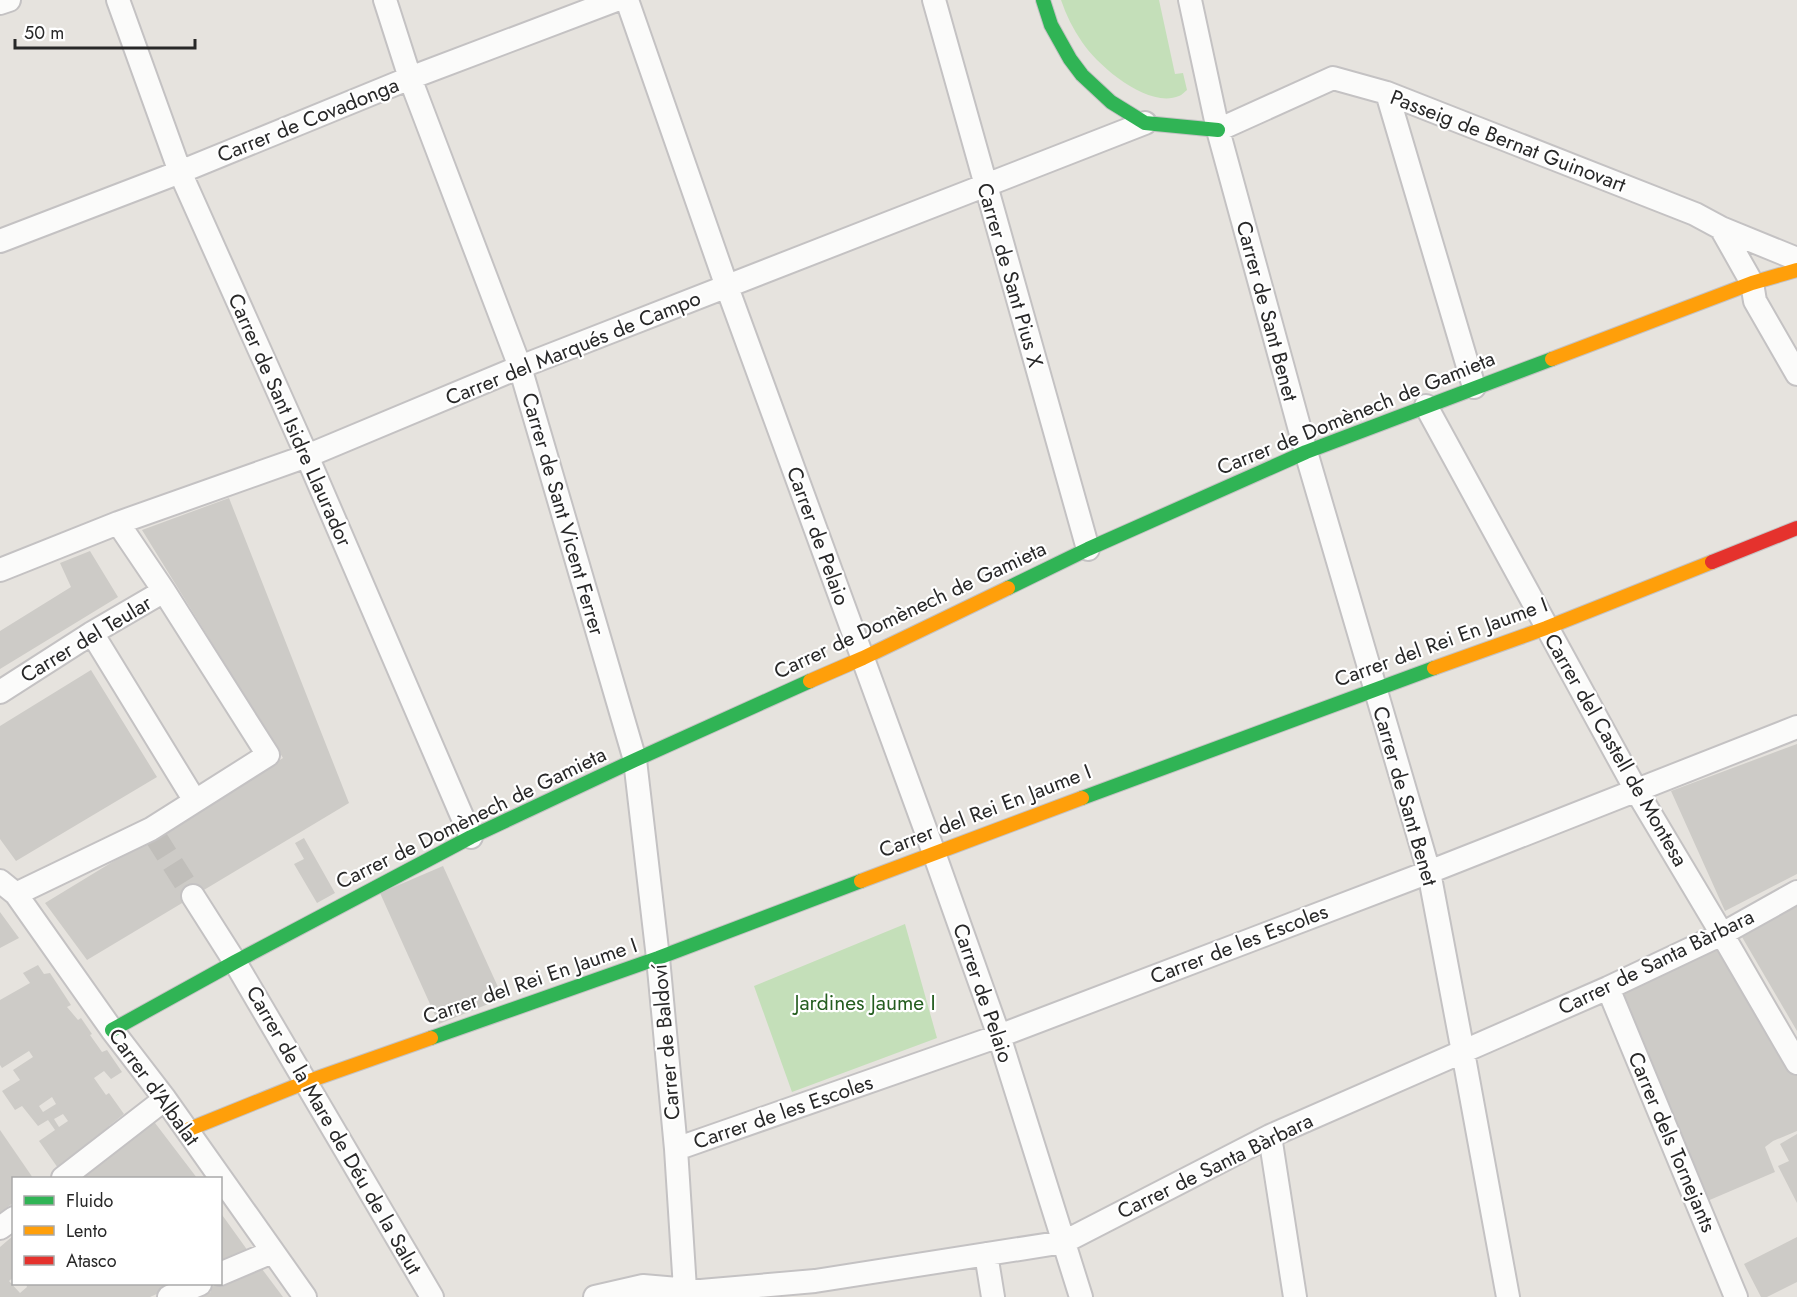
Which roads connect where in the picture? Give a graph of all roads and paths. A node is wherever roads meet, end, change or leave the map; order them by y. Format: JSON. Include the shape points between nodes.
{"nodes":[{"id":1,"x":9,"y":0,"type":"edge"},
{"id":2,"x":118,"y":0,"type":"edge"},
{"id":3,"x":385,"y":0,"type":"edge"},
{"id":4,"x":616,"y":0,"type":"edge"},
{"id":5,"x":627,"y":0,"type":"edge"},
{"id":6,"x":934,"y":0,"type":"edge"},
{"id":7,"x":1043,"y":0,"type":"edge"},
{"id":8,"x":1190,"y":0,"type":"edge"},
{"id":9,"x":0,"y":3,"type":"edge"},
{"id":10,"x":410,"y":78,"type":"junction"},
{"id":11,"x":1387,"y":93,"type":"junction"},
{"id":12,"x":1145,"y":123,"type":"junction"},
{"id":13,"x":1218,"y":130,"type":"junction"},
{"id":14,"x":180,"y":172,"type":"junction"},
{"id":15,"x":985,"y":186,"type":"junction"},
{"id":16,"x":1721,"y":228,"type":"junction"},
{"id":17,"x":0,"y":241,"type":"edge"},
{"id":18,"x":1797,"y":259,"type":"edge"},
{"id":19,"x":1797,"y":270,"type":"edge"},
{"id":20,"x":1752,"y":283,"type":"junction"},
{"id":21,"x":727,"y":287,"type":"junction"},
{"id":22,"x":1797,"y":345,"type":"edge"},
{"id":23,"x":520,"y":367,"type":"junction"},
{"id":24,"x":1797,"y":375,"type":"edge"},
{"id":25,"x":1474,"y":387,"type":"junction"},
{"id":26,"x":1426,"y":406,"type":"junction"},
{"id":27,"x":1306,"y":452,"type":"junction"},
{"id":28,"x":307,"y":456,"type":"junction"},
{"id":29,"x":118,"y":523,"type":"junction"},
{"id":30,"x":1797,"y":528,"type":"edge"},
{"id":31,"x":1088,"y":549,"type":"junction"},
{"id":32,"x":0,"y":570,"type":"edge"},
{"id":33,"x":164,"y":591,"type":"junction"},
{"id":34,"x":1546,"y":628,"type":"junction"},
{"id":35,"x":92,"y":633,"type":"junction"},
{"id":36,"x":862,"y":658,"type":"junction"},
{"id":37,"x":1374,"y":688,"type":"junction"},
{"id":38,"x":0,"y":692,"type":"edge"},
{"id":39,"x":1797,"y":727,"type":"edge"},
{"id":40,"x":634,"y":760,"type":"junction"},
{"id":41,"x":1636,"y":790,"type":"junction"},
{"id":42,"x":195,"y":801,"type":"junction"},
{"id":43,"x":471,"y":837,"type":"junction"},
{"id":44,"x":934,"y":853,"type":"junction"},
{"id":45,"x":1429,"y":872,"type":"junction"},
{"id":46,"x":8,"y":888,"type":"edge"},
{"id":47,"x":1797,"y":892,"type":"edge"},
{"id":48,"x":193,"y":896,"type":"tunnel mouth"},
{"id":49,"x":1722,"y":933,"type":"junction"},
{"id":50,"x":658,"y":958,"type":"junction"},
{"id":51,"x":235,"y":962,"type":"junction"},
{"id":52,"x":1608,"y":987,"type":"junction"},
{"id":53,"x":112,"y":1030,"type":"junction"},
{"id":54,"x":999,"y":1036,"type":"junction"},
{"id":55,"x":1464,"y":1052,"type":"junction"},
{"id":56,"x":1797,"y":1063,"type":"edge"},
{"id":57,"x":306,"y":1082,"type":"junction"},
{"id":58,"x":165,"y":1099,"type":"junction"},
{"id":59,"x":187,"y":1130,"type":"junction"},
{"id":60,"x":1270,"y":1136,"type":"junction"},
{"id":61,"x":676,"y":1149,"type":"junction"},
{"id":62,"x":66,"y":1177,"type":"edge"},
{"id":63,"x":220,"y":1177,"type":"edge"},
{"id":64,"x":222,"y":1180,"type":"edge"},
{"id":65,"x":1064,"y":1242,"type":"junction"},
{"id":66,"x":272,"y":1252,"type":"junction"},
{"id":67,"x":986,"y":1254,"type":"junction"},
{"id":68,"x":222,"y":1273,"type":"edge"},
{"id":69,"x":198,"y":1285,"type":"edge"},
{"id":70,"x":814,"y":1289,"type":"edge"},
{"id":71,"x":684,"y":1293,"type":"edge"},
{"id":72,"x":169,"y":1297,"type":"edge"},
{"id":73,"x":305,"y":1297,"type":"edge"},
{"id":74,"x":432,"y":1297,"type":"edge"},
{"id":75,"x":595,"y":1297,"type":"edge"},
{"id":76,"x":993,"y":1297,"type":"edge"},
{"id":77,"x":1081,"y":1297,"type":"edge"},
{"id":78,"x":1294,"y":1297,"type":"edge"},
{"id":79,"x":1508,"y":1297,"type":"edge"},
{"id":80,"x":1736,"y":1297,"type":"edge"}],
"edges":[{"from":1,"to":9,"type":"street"},
{"from":2,"to":14,"type":"street","name":"Carrer de Sant Isidre Llaurador"},
{"from":3,"to":10,"type":"street","name":"Carrer de Sant Vicent Ferrer"},
{"from":4,"to":10,"type":"street","name":"Carrer de Covadonga"},
{"from":5,"to":21,"type":"street","name":"Carrer de Pelaio"},
{"from":6,"to":15,"type":"street","name":"Carrer de Sant Pius X"},
{"from":7,"to":12,"type":"street","via":[[1060,43],[1082,75],[1111,102]]},
{"from":8,"to":13,"type":"street","name":"Carrer de Sant Benet"},
{"from":10,"to":14,"type":"street","name":"Carrer de Covadonga"},
{"from":10,"to":23,"type":"street","name":"Carrer de Sant Vicent Ferrer"},
{"from":11,"to":13,"type":"street","name":"Passeig de Bernat Guinovart","via":[[1333,78]]},
{"from":11,"to":16,"type":"street","name":"Passeig de Bernat Guinovart","via":[[1695,214]]},
{"from":11,"to":25,"type":"street"},
{"from":12,"to":13,"type":"street"},
{"from":12,"to":15,"type":"street","name":"Carrer del Marqués de Campo"},
{"from":13,"to":27,"type":"street","name":"Carrer de Sant Benet"},
{"from":14,"to":17,"type":"street","name":"Carrer de Covadonga"},
{"from":14,"to":28,"type":"street","name":"Carrer de Sant Isidre Llaurador"},
{"from":15,"to":21,"type":"street","name":"Carrer del Marqués de Campo"},
{"from":15,"to":31,"type":"street","name":"Carrer de Sant Pius X"},
{"from":16,"to":18,"type":"street","name":"Passeig de Bernat Guinovart"},
{"from":16,"to":20,"type":"street"},
{"from":19,"to":20,"type":"street"},
{"from":20,"to":22,"type":"street","via":[[1765,295]]},
{"from":20,"to":24,"type":"street","via":[[1755,301]]},
{"from":20,"to":25,"type":"street","name":"Carrer de Domènech de Gamieta"},
{"from":21,"to":23,"type":"street","name":"Carrer del Marqués de Campo"},
{"from":21,"to":36,"type":"street","name":"Carrer de Pelaio"},
{"from":23,"to":28,"type":"street","name":"Carrer del Marqués de Campo"},
{"from":23,"to":40,"type":"street","name":"Carrer de Sant Vicent Ferrer"},
{"from":25,"to":26,"type":"street","name":"Carrer de Domènech de Gamieta"},
{"from":26,"to":27,"type":"street","name":"Carrer de Domènech de Gamieta"},
{"from":26,"to":34,"type":"street","name":"Carrer del Castell de Montesa"},
{"from":27,"to":31,"type":"street","name":"Carrer de Domènech de Gamieta"},
{"from":27,"to":37,"type":"street","name":"Carrer de Sant Benet"},
{"from":28,"to":29,"type":"street","name":"Carrer del Marqués de Campo"},
{"from":28,"to":43,"type":"street","name":"Carrer de Sant Isidre Llaurador"},
{"from":29,"to":32,"type":"street","name":"Carrer del Marqués de Campo"},
{"from":29,"to":33,"type":"street","name":"Carrer del Teular"},
{"from":30,"to":34,"type":"street","name":"Carrer del Rei En Jaume I"},
{"from":31,"to":36,"type":"street","name":"Carrer de Domènech de Gamieta"},
{"from":33,"to":35,"type":"street","name":"Carrer del Teular"},
{"from":33,"to":42,"type":"street","via":[[268,755]]},
{"from":34,"to":37,"type":"street","name":"Carrer del Rei En Jaume I"},
{"from":34,"to":41,"type":"street","name":"Carrer del Castell de Montesa"},
{"from":35,"to":38,"type":"street","name":"Carrer del Teular"},
{"from":35,"to":42,"type":"street"},
{"from":36,"to":40,"type":"street","name":"Carrer de Domènech de Gamieta"},
{"from":36,"to":44,"type":"street","name":"Carrer de Pelaio"},
{"from":37,"to":44,"type":"street","name":"Carrer del Rei En Jaume I"},
{"from":37,"to":45,"type":"street","name":"Carrer de Sant Benet"},
{"from":39,"to":41,"type":"street","name":"Carrer de les Escoles"},
{"from":40,"to":43,"type":"street","name":"Carrer de Domènech de Gamieta"},
{"from":40,"to":50,"type":"street","name":"Carrer de Baldoví"},
{"from":41,"to":45,"type":"street","name":"Carrer de les Escoles"},
{"from":41,"to":49,"type":"street","name":"Carrer del Castell de Montesa"},
{"from":42,"to":46,"type":"street","via":[[153,833]]},
{"from":43,"to":51,"type":"street","name":"Carrer de Domènech de Gamieta"},
{"from":44,"to":50,"type":"street","name":"Carrer del Rei En Jaume I"},
{"from":44,"to":54,"type":"street","name":"Carrer de Pelaio"},
{"from":45,"to":54,"type":"street","name":"Carrer de les Escoles"},
{"from":45,"to":55,"type":"street","name":"Carrer de Sant Benet"},
{"from":46,"to":53,"type":"street","name":"Carrer d'Albalat"},
{"from":47,"to":49,"type":"street","name":"Carrer de Santa Bàrbara"},
{"from":48,"to":51,"type":"street","name":"Carrer de la Mare de Déu de la Salut"},
{"from":49,"to":52,"type":"street","name":"Carrer de Santa Bàrbara"},
{"from":49,"to":56,"type":"street","name":"Carrer del Castell de Montesa"},
{"from":50,"to":57,"type":"street","name":"Carrer del Rei En Jaume I"},
{"from":50,"to":61,"type":"street","name":"Carrer de Baldoví"},
{"from":51,"to":53,"type":"street","name":"Carrer de Domènech de Gamieta"},
{"from":51,"to":57,"type":"street","name":"Carrer de la Mare de Déu de la Salut"},
{"from":52,"to":55,"type":"street","name":"Carrer de Santa Bàrbara"},
{"from":52,"to":80,"type":"street","name":"Carrer dels Tornejants"},
{"from":53,"to":58,"type":"street","name":"Carrer d'Albalat"},
{"from":54,"to":61,"type":"street","name":"Carrer de les Escoles"},
{"from":54,"to":65,"type":"street","name":"Carrer de Pelaio"},
{"from":55,"to":60,"type":"street","name":"Carrer de Santa Bàrbara"},
{"from":55,"to":79,"type":"street","name":"Carrer de Sant Benet"},
{"from":57,"to":59,"type":"street","name":"Carrer del Rei En Jaume I"},
{"from":57,"to":74,"type":"street","name":"Carrer de la Mare de Déu de la Salut"},
{"from":58,"to":59,"type":"street","name":"Carrer d'Albalat"},
{"from":58,"to":62,"type":"street"},
{"from":59,"to":63,"type":"street","name":"Carrer d'Albalat"},
{"from":60,"to":65,"type":"street","name":"Carrer de Santa Bàrbara"},
{"from":60,"to":78,"type":"street"},
{"from":61,"to":71,"type":"street","name":"Carrer de Baldoví"},
{"from":64,"to":66,"type":"street","name":"Carrer d'Albalat"},
{"from":65,"to":67,"type":"street","name":"Carrer de Santa Bàrbara"},
{"from":65,"to":77,"type":"street","name":"Carrer de Pelaio"},
{"from":66,"to":68,"type":"street"},
{"from":66,"to":73,"type":"street","name":"Carrer d'Albalat"},
{"from":67,"to":70,"type":"street","name":"Carrer de Santa Bàrbara"},
{"from":67,"to":76,"type":"street"},
{"from":69,"to":72,"type":"street"},
{"from":70,"to":71,"type":"street","name":"Carrer de Santa Bàrbara"},
{"from":71,"to":75,"type":"street","name":"Carrer de Santa Bàrbara","via":[[643,1286]]}]}
